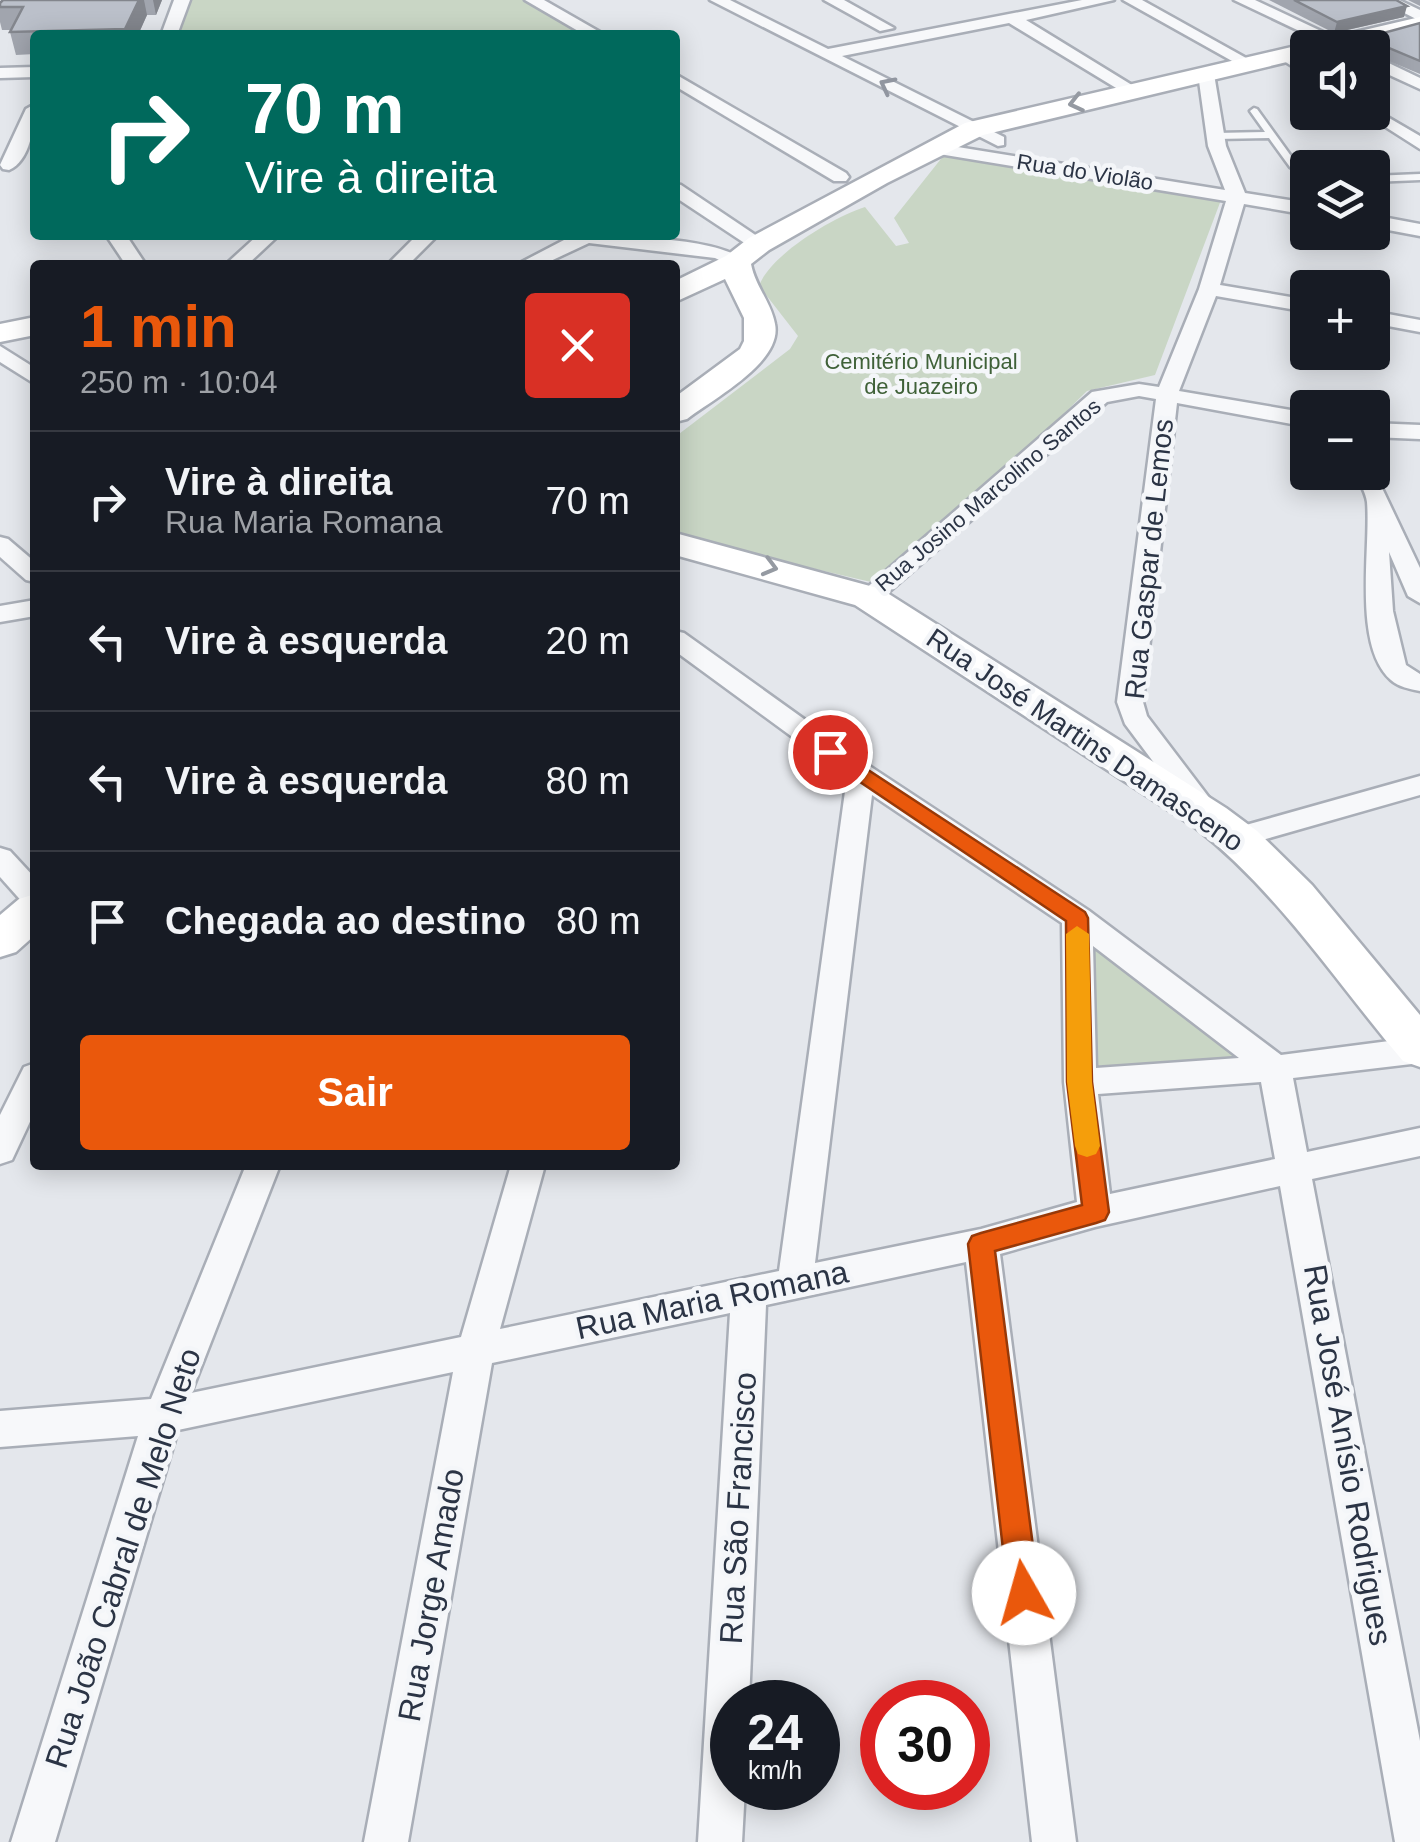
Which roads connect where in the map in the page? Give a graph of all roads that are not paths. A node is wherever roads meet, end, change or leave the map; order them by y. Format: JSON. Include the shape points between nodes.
{"nodes":[{"id":1,"x":182,"y":0,"type":"edge"},
{"id":2,"x":532,"y":0,"type":"edge"},
{"id":3,"x":718,"y":0,"type":"edge"},
{"id":4,"x":832,"y":0,"type":"edge"},
{"id":5,"x":1106,"y":0,"type":"edge"},
{"id":6,"x":1131,"y":0,"type":"edge"},
{"id":7,"x":1242,"y":0,"type":"edge"},
{"id":8,"x":1387,"y":0,"type":"edge"},
{"id":9,"x":1420,"y":16,"type":"edge"},
{"id":10,"x":1014,"y":19,"type":"junction"},
{"id":11,"x":1420,"y":24,"type":"edge"},
{"id":12,"x":886,"y":28,"type":"dead end"},
{"id":13,"x":171,"y":30,"type":"edge"},
{"id":14,"x":587,"y":30,"type":"edge"},
{"id":15,"x":1303,"y":30,"type":"edge"},
{"id":16,"x":1390,"y":32,"type":"edge"},
{"id":17,"x":827,"y":54,"type":"junction"},
{"id":18,"x":1290,"y":54,"type":"edge"},
{"id":19,"x":1247,"y":64,"type":"junction"},
{"id":20,"x":1390,"y":69,"type":"edge"},
{"id":21,"x":0,"y":72,"type":"edge"},
{"id":22,"x":30,"y":72,"type":"edge"},
{"id":23,"x":1206,"y":74,"type":"junction"},
{"id":24,"x":680,"y":83,"type":"edge"},
{"id":25,"x":1420,"y":84,"type":"edge"},
{"id":26,"x":1132,"y":90,"type":"junction"},
{"id":27,"x":1254,"y":111,"type":"dead end"},
{"id":28,"x":30,"y":118,"type":"edge"},
{"id":29,"x":1390,"y":125,"type":"edge"},
{"id":30,"x":974,"y":129,"type":"junction"},
{"id":31,"x":1271,"y":135,"type":"junction"},
{"id":32,"x":1216,"y":136,"type":"junction"},
{"id":33,"x":1420,"y":144,"type":"edge"},
{"id":34,"x":933,"y":148,"type":"junction"},
{"id":35,"x":1290,"y":161,"type":"edge"},
{"id":36,"x":5,"y":163,"type":"edge"},
{"id":37,"x":1045,"y":165,"type":"junction"},
{"id":38,"x":30,"y":169,"type":"edge"},
{"id":39,"x":858,"y":177,"type":"junction"},
{"id":40,"x":1420,"y":177,"type":"edge"},
{"id":41,"x":1390,"y":178,"type":"edge"},
{"id":42,"x":680,"y":193,"type":"edge"},
{"id":43,"x":1237,"y":196,"type":"junction"},
{"id":44,"x":1290,"y":206,"type":"edge"},
{"id":45,"x":1390,"y":224,"type":"edge"},
{"id":46,"x":1420,"y":230,"type":"edge"},
{"id":47,"x":263,"y":240,"type":"edge"},
{"id":48,"x":423,"y":240,"type":"edge"},
{"id":49,"x":581,"y":240,"type":"edge"},
{"id":50,"x":612,"y":240,"type":"edge"},
{"id":51,"x":748,"y":253,"type":"junction"},
{"id":52,"x":241,"y":260,"type":"edge"},
{"id":53,"x":402,"y":260,"type":"edge"},
{"id":54,"x":544,"y":260,"type":"edge"},
{"id":55,"x":680,"y":289,"type":"edge"},
{"id":56,"x":1210,"y":289,"type":"junction"},
{"id":57,"x":1290,"y":303,"type":"edge"},
{"id":58,"x":1390,"y":320,"type":"edge"},
{"id":59,"x":1420,"y":326,"type":"edge"},
{"id":60,"x":30,"y":327,"type":"edge"},
{"id":61,"x":0,"y":332,"type":"edge"},
{"id":62,"x":0,"y":352,"type":"edge"},
{"id":63,"x":30,"y":374,"type":"edge"},
{"id":64,"x":1167,"y":394,"type":"junction"},
{"id":65,"x":680,"y":408,"type":"edge"},
{"id":66,"x":1290,"y":417,"type":"edge"},
{"id":67,"x":1390,"y":431,"type":"edge"},
{"id":68,"x":1420,"y":432,"type":"edge"},
{"id":69,"x":1373,"y":490,"type":"edge"},
{"id":70,"x":1378,"y":502,"type":"junction"},
{"id":71,"x":0,"y":544,"type":"edge"},
{"id":72,"x":680,"y":545,"type":"edge"},
{"id":73,"x":30,"y":571,"type":"edge"},
{"id":74,"x":1420,"y":596,"type":"edge"},
{"id":75,"x":868,"y":597,"type":"junction"},
{"id":76,"x":30,"y":609,"type":"edge"},
{"id":77,"x":0,"y":614,"type":"edge"},
{"id":78,"x":680,"y":644,"type":"edge"},
{"id":79,"x":1420,"y":683,"type":"edge"},
{"id":80,"x":861,"y":774,"type":"junction"},
{"id":81,"x":1420,"y":784,"type":"edge"},
{"id":82,"x":1224,"y":827,"type":"junction"},
{"id":83,"x":0,"y":858,"type":"edge"},
{"id":84,"x":30,"y":891,"type":"edge"},
{"id":85,"x":30,"y":914,"type":"edge"},
{"id":86,"x":1077,"y":918,"type":"junction"},
{"id":87,"x":0,"y":940,"type":"edge"},
{"id":88,"x":1420,"y":1049,"type":"edge"},
{"id":89,"x":1275,"y":1068,"type":"junction"},
{"id":90,"x":1080,"y":1082,"type":"junction"},
{"id":91,"x":30,"y":1087,"type":"edge"},
{"id":92,"x":1420,"y":1142,"type":"edge"},
{"id":93,"x":0,"y":1150,"type":"edge"},
{"id":94,"x":1296,"y":1166,"type":"junction"},
{"id":95,"x":261,"y":1170,"type":"edge"},
{"id":96,"x":527,"y":1170,"type":"edge"},
{"id":97,"x":1096,"y":1212,"type":"junction"},
{"id":98,"x":981,"y":1244,"type":"junction"},
{"id":99,"x":795,"y":1281,"type":"junction"},
{"id":100,"x":749,"y":1294,"type":"junction"},
{"id":101,"x":476,"y":1349,"type":"junction"},
{"id":102,"x":163,"y":1416,"type":"junction"},
{"id":103,"x":0,"y":1430,"type":"edge"},
{"id":104,"x":32,"y":1842,"type":"edge"},
{"id":105,"x":386,"y":1842,"type":"edge"},
{"id":106,"x":720,"y":1842,"type":"edge"},
{"id":107,"x":1054,"y":1842,"type":"edge"},
{"id":108,"x":1418,"y":1842,"type":"edge"}],
"edges":[{"from":1,"to":13,"type":"street"},
{"from":2,"to":14,"type":"street"},
{"from":3,"to":17,"type":"street"},
{"from":4,"to":12,"type":"street"},
{"from":5,"to":10,"type":"street"},
{"from":6,"to":19,"type":"street"},
{"from":7,"to":15,"type":"street"},
{"from":8,"to":9,"type":"street"},
{"from":10,"to":17,"type":"street"},
{"from":10,"to":26,"type":"street"},
{"from":11,"to":16,"type":"street"},
{"from":30,"to":17,"type":"street","one_way":true},
{"from":18,"to":19,"type":"street"},
{"from":19,"to":23,"type":"street"},
{"from":20,"to":25,"type":"street"},
{"from":21,"to":22,"type":"street"},
{"from":23,"to":26,"type":"street"},
{"from":23,"to":32,"type":"street"},
{"from":24,"to":39,"type":"street","via":[[806,159]]},
{"from":26,"to":30,"type":"street","one_way":true},
{"from":27,"to":31,"type":"lane"},
{"from":28,"to":36,"type":"street"},
{"from":29,"to":33,"type":"street"},
{"from":30,"to":34,"type":"street"},
{"from":30,"to":37,"type":"street"},
{"from":31,"to":32,"type":"lane"},
{"from":31,"to":35,"type":"lane"},
{"from":32,"to":43,"type":"street"},
{"from":34,"to":37,"type":"street","name":"Rua do Violão"},
{"from":34,"to":39,"type":"street"},
{"from":36,"to":38,"type":"street"},
{"from":37,"to":43,"type":"street","name":"Rua do Violão"},
{"from":39,"to":51,"type":"street"},
{"from":40,"to":41,"type":"lane"},
{"from":42,"to":51,"type":"street"},
{"from":43,"to":44,"type":"street","name":"Rua do Violão"},
{"from":43,"to":56,"type":"street","name":"Rua Gaspar de Lemos"},
{"from":45,"to":46,"type":"street"},
{"from":47,"to":52,"type":"street"},
{"from":48,"to":53,"type":"street"},
{"from":49,"to":54,"type":"street"},
{"from":50,"to":51,"type":"street"},
{"from":51,"to":55,"type":"street"},
{"from":51,"to":65,"type":"street","via":[[740,281],[761,321],[760,344]]},
{"from":56,"to":57,"type":"street"},
{"from":56,"to":64,"type":"street","name":"Rua Gaspar de Lemos"},
{"from":58,"to":59,"type":"street"},
{"from":60,"to":61,"type":"street"},
{"from":62,"to":63,"type":"street"},
{"from":64,"to":66,"type":"street","name":"Rua Josino Marcolino Santos"},
{"from":64,"to":75,"type":"street","name":"Rua Josino Marcolino Santos","via":[[1139,390],[1100,397]]},
{"from":64,"to":82,"type":"street","name":"Rua Gaspar de Lemos","via":[[1131,710]]},
{"from":67,"to":68,"type":"street"},
{"from":69,"to":70,"type":"street"},
{"from":70,"to":74,"type":"street"},
{"from":70,"to":79,"type":"street","via":[[1376,570],[1392,662],[1402,676]]},
{"from":71,"to":73,"type":"street"},
{"from":72,"to":75,"type":"street","name":"Rua José Martins Damasceno","one_way":true},
{"from":75,"to":82,"type":"street","name":"Rua José Martins Damasceno"},
{"from":76,"to":77,"type":"street"},
{"from":78,"to":80,"type":"street"},
{"from":80,"to":86,"type":"street"},
{"from":80,"to":99,"type":"street"},
{"from":81,"to":82,"type":"street"},
{"from":82,"to":88,"type":"street","name":"Rua José Martins Damasceno","via":[[1287,887]]},
{"from":83,"to":84,"type":"street"},
{"from":85,"to":87,"type":"street"},
{"from":86,"to":89,"type":"street"},
{"from":86,"to":90,"type":"street"},
{"from":88,"to":89,"type":"street"},
{"from":89,"to":90,"type":"street"},
{"from":89,"to":94,"type":"street","name":"Rua José Anísio Rodrigues"},
{"from":90,"to":97,"type":"street"},
{"from":91,"to":93,"type":"street"},
{"from":92,"to":94,"type":"street","name":"Rua Maria Romana"},
{"from":94,"to":97,"type":"street","name":"Rua Maria Romana"},
{"from":94,"to":108,"type":"street","name":"Rua José Anísio Rodrigues"},
{"from":95,"to":102,"type":"street","name":"Rua João Cabral de Melo Neto"},
{"from":96,"to":101,"type":"street","name":"Rua Jorge Amado"},
{"from":97,"to":98,"type":"street","name":"Rua Maria Romana"},
{"from":98,"to":99,"type":"street","name":"Rua Maria Romana"},
{"from":98,"to":107,"type":"street"},
{"from":99,"to":100,"type":"street","name":"Rua Maria Romana"},
{"from":100,"to":101,"type":"street","name":"Rua Maria Romana"},
{"from":100,"to":106,"type":"street","name":"Rua São Francisco"},
{"from":101,"to":102,"type":"street","name":"Rua Maria Romana"},
{"from":101,"to":105,"type":"street","name":"Rua Jorge Amado"},
{"from":102,"to":103,"type":"street","name":"Rua Maria Romana"},
{"from":102,"to":104,"type":"street","name":"Rua João Cabral de Melo Neto"}]}
